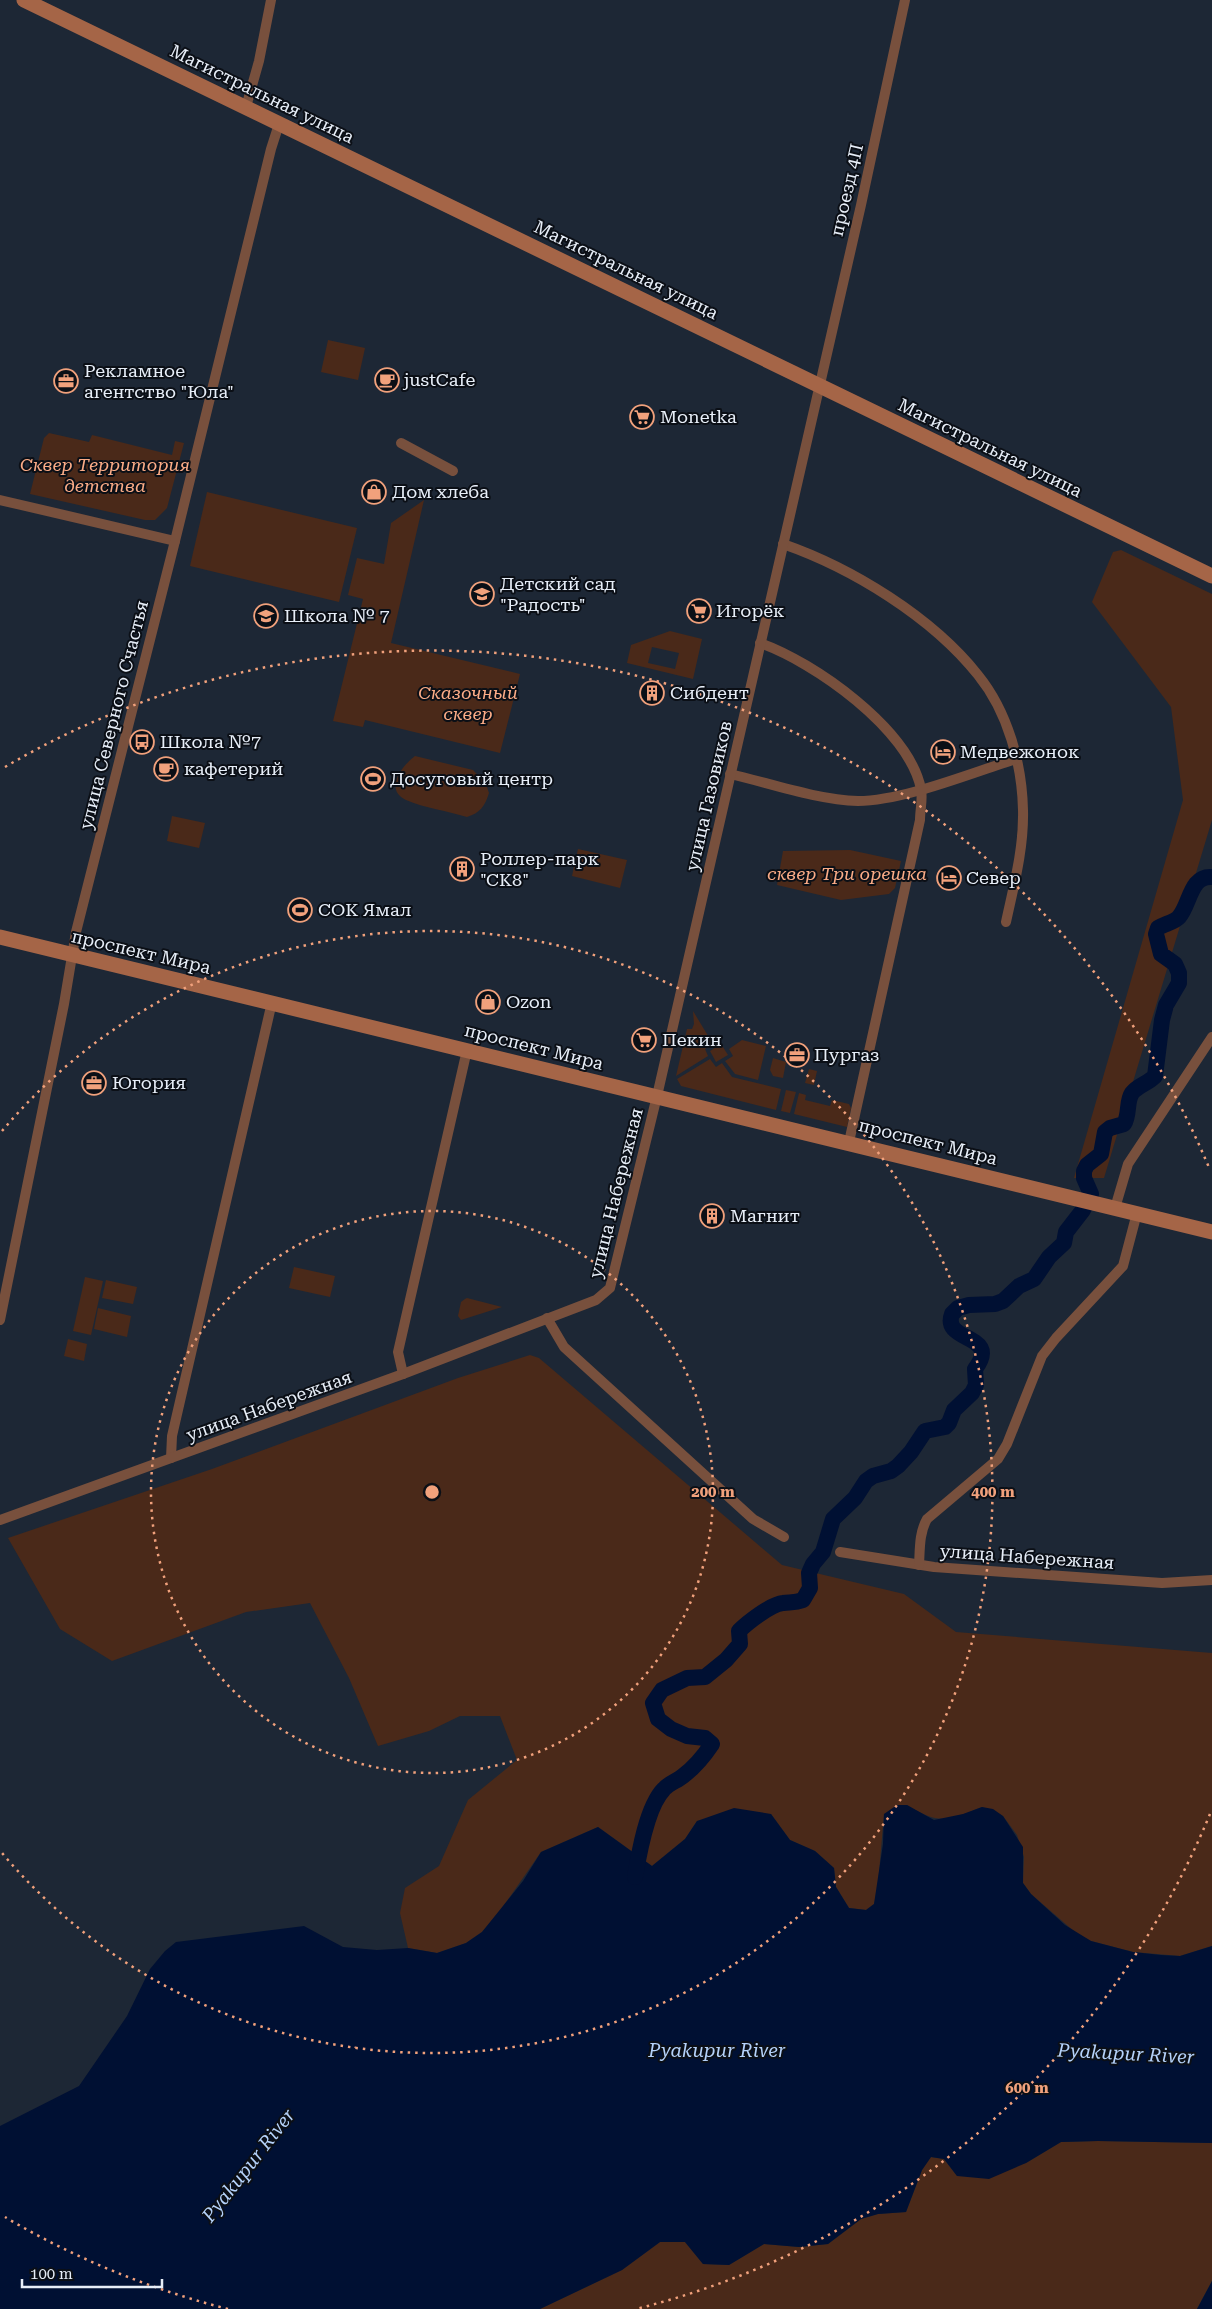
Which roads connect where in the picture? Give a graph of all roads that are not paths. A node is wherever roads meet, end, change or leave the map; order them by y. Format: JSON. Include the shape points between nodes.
{"nodes":[{"id":1,"x":24,"y":0,"type":"edge"},
{"id":2,"x":271,"y":0,"type":"edge"},
{"id":3,"x":905,"y":0,"type":"edge"},
{"id":4,"x":246,"y":107,"type":"junction"},
{"id":5,"x":280,"y":124,"type":"junction"},
{"id":6,"x":819,"y":386,"type":"junction"},
{"id":7,"x":401,"y":443,"type":"dead end"},
{"id":8,"x":453,"y":471,"type":"dead end"},
{"id":9,"x":0,"y":500,"type":"edge"},
{"id":10,"x":175,"y":541,"type":"junction"},
{"id":11,"x":783,"y":544,"type":"junction"},
{"id":12,"x":1212,"y":576,"type":"edge"},
{"id":13,"x":760,"y":643,"type":"junction"},
{"id":14,"x":1016,"y":759,"type":"junction"},
{"id":15,"x":730,"y":774,"type":"junction"},
{"id":16,"x":921,"y":789,"type":"junction"},
{"id":17,"x":1006,"y":922,"type":"dead end"},
{"id":18,"x":0,"y":937,"type":"edge"},
{"id":19,"x":72,"y":955,"type":"junction"},
{"id":20,"x":272,"y":1002,"type":"junction"},
{"id":21,"x":1212,"y":1037,"type":"edge"},
{"id":22,"x":467,"y":1050,"type":"junction"},
{"id":23,"x":657,"y":1096,"type":"junction"},
{"id":24,"x":849,"y":1142,"type":"junction"},
{"id":25,"x":1111,"y":1207,"type":"junction"},
{"id":26,"x":1137,"y":1213,"type":"junction"},
{"id":27,"x":1212,"y":1232,"type":"edge"},
{"id":28,"x":547,"y":1318,"type":"junction"},
{"id":29,"x":0,"y":1320,"type":"edge"},
{"id":30,"x":403,"y":1374,"type":"junction"},
{"id":31,"x":171,"y":1458,"type":"junction"},
{"id":32,"x":0,"y":1520,"type":"edge"},
{"id":33,"x":784,"y":1537,"type":"dead end"},
{"id":34,"x":840,"y":1552,"type":"dead end"},
{"id":35,"x":919,"y":1565,"type":"junction"},
{"id":36,"x":1212,"y":1580,"type":"edge"}],
"edges":[{"from":1,"to":4,"type":"main road","name":"Магистральная улица"},
{"from":2,"to":4,"type":"street"},
{"from":3,"to":6,"type":"street","name":"проезд 4П"},
{"from":4,"to":5,"type":"main road","name":"Магистральная улица"},
{"from":5,"to":6,"type":"main road","name":"Магистральная улица"},
{"from":5,"to":10,"type":"street","name":"улица Северного Счастья","via":[[271,148]]},
{"from":6,"to":11,"type":"street","name":"улица Газовиков"},
{"from":6,"to":12,"type":"main road","name":"Магистральная улица"},
{"from":7,"to":8,"type":"street"},
{"from":9,"to":10,"type":"street"},
{"from":10,"to":19,"type":"street","name":"улица Северного Счастья"},
{"from":11,"to":13,"type":"street","name":"улица Газовиков"},
{"from":11,"to":14,"type":"street","via":[[821,559],[868,584],[952,647],[979,676],[993,698],[1004,720]]},
{"from":13,"to":15,"type":"street","name":"улица Газовиков"},
{"from":13,"to":16,"type":"street","via":[[775,648],[817,674],[877,718],[905,753]]},
{"from":14,"to":16,"type":"street"},
{"from":14,"to":17,"type":"street","via":[[1021,785],[1022,830]]},
{"from":15,"to":16,"type":"street","via":[[839,800],[882,799]]},
{"from":15,"to":23,"type":"street","name":"улица Газовиков"},
{"from":16,"to":24,"type":"street","via":[[920,820]]},
{"from":18,"to":19,"type":"main road","name":"проспект Мира"},
{"from":19,"to":20,"type":"main road","name":"проспект Мира"},
{"from":19,"to":29,"type":"street","name":"улица Северного Счастья"},
{"from":20,"to":22,"type":"main road","name":"проспект Мира"},
{"from":20,"to":31,"type":"street","via":[[172,1436]]},
{"from":21,"to":25,"type":"street","via":[[1131,1159]]},
{"from":22,"to":23,"type":"main road","name":"проспект Мира"},
{"from":22,"to":30,"type":"street","via":[[398,1352]]},
{"from":23,"to":24,"type":"main road","name":"проспект Мира"},
{"from":23,"to":28,"type":"street","name":"улица Набережная","via":[[610,1288],[596,1300]]},
{"from":24,"to":25,"type":"main road","name":"проспект Мира"},
{"from":25,"to":26,"type":"main road"},
{"from":26,"to":27,"type":"main road"},
{"from":26,"to":35,"type":"street","via":[[1123,1266],[1042,1356],[998,1459],[924,1525]]},
{"from":28,"to":30,"type":"street","name":"улица Набережная"},
{"from":28,"to":33,"type":"street","via":[[564,1347],[753,1519]]},
{"from":30,"to":31,"type":"street","name":"улица Набережная"},
{"from":31,"to":32,"type":"street","name":"улица Набережная"},
{"from":34,"to":35,"type":"street","name":"улица Набережная"},
{"from":35,"to":36,"type":"street","name":"улица Набережная","via":[[1162,1584]]}]}
